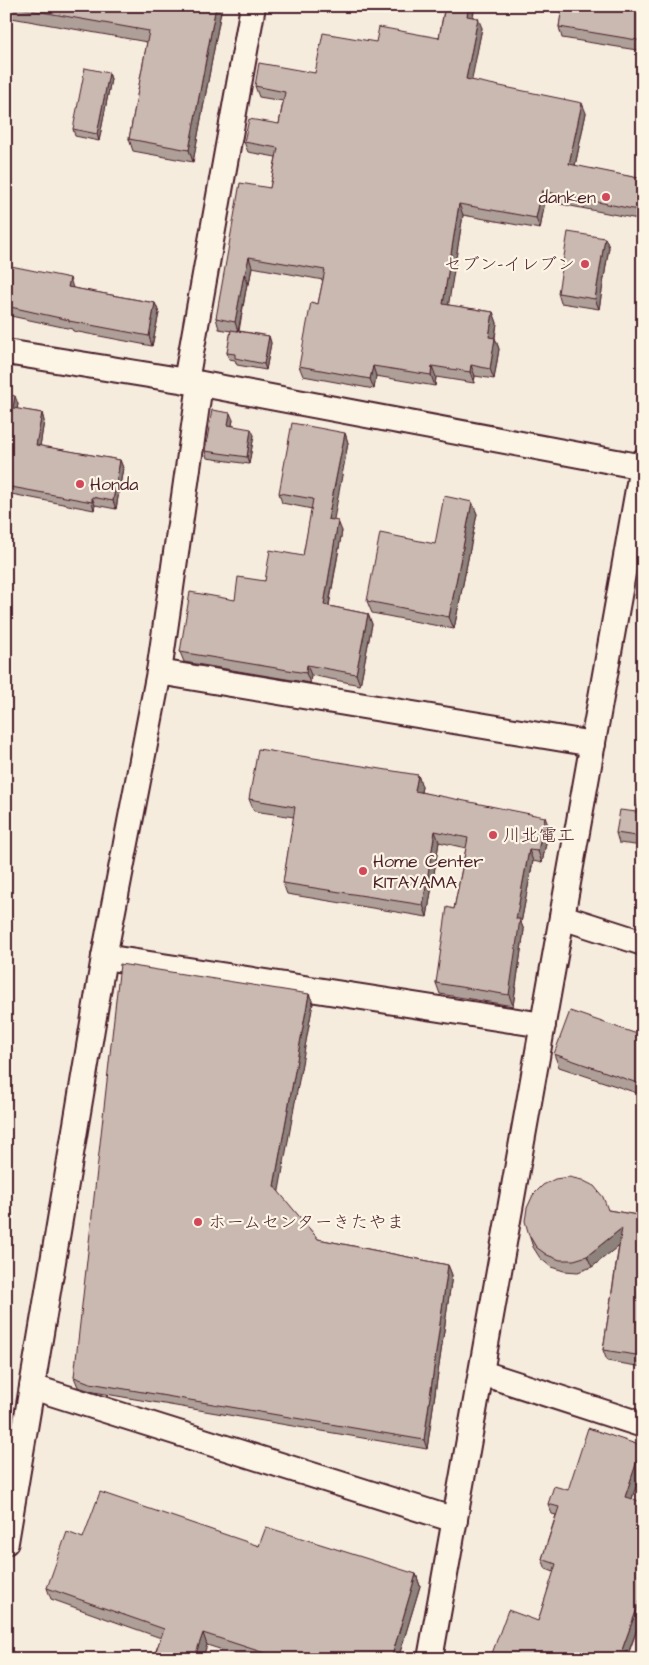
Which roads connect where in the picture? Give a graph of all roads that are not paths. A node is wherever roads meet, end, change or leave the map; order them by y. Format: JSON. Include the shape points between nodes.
{"nodes":[{"id":1,"x":253,"y":6,"type":"edge"},
{"id":2,"x":6,"y":352,"type":"edge"},
{"id":3,"x":193,"y":383,"type":"junction"},
{"id":4,"x":642,"y":465,"type":"edge"},
{"id":5,"x":159,"y":672,"type":"junction"},
{"id":6,"x":593,"y":744,"type":"junction"},
{"id":7,"x":562,"y":917,"type":"junction"},
{"id":8,"x":643,"y":943,"type":"edge"},
{"id":9,"x":104,"y":957,"type":"junction"},
{"id":10,"x":543,"y":1025,"type":"junction"},
{"id":11,"x":482,"y":1373,"type":"junction"},
{"id":12,"x":32,"y":1387,"type":"junction"},
{"id":13,"x":643,"y":1425,"type":"edge"},
{"id":14,"x":455,"y":1520,"type":"junction"},
{"id":15,"x":6,"y":1542,"type":"edge"},
{"id":16,"x":430,"y":1659,"type":"edge"}],
"edges":[{"from":1,"to":3,"type":"street"},
{"from":2,"to":3,"type":"street"},
{"from":3,"to":4,"type":"street"},
{"from":3,"to":5,"type":"street"},
{"from":4,"to":6,"type":"street"},
{"from":5,"to":6,"type":"street"},
{"from":5,"to":9,"type":"street"},
{"from":6,"to":7,"type":"street"},
{"from":7,"to":8,"type":"street"},
{"from":7,"to":10,"type":"street"},
{"from":9,"to":10,"type":"street"},
{"from":9,"to":12,"type":"street"},
{"from":10,"to":11,"type":"street"},
{"from":11,"to":13,"type":"street"},
{"from":11,"to":14,"type":"street"},
{"from":12,"to":14,"type":"street"},
{"from":12,"to":15,"type":"street"},
{"from":14,"to":16,"type":"street"}]}
